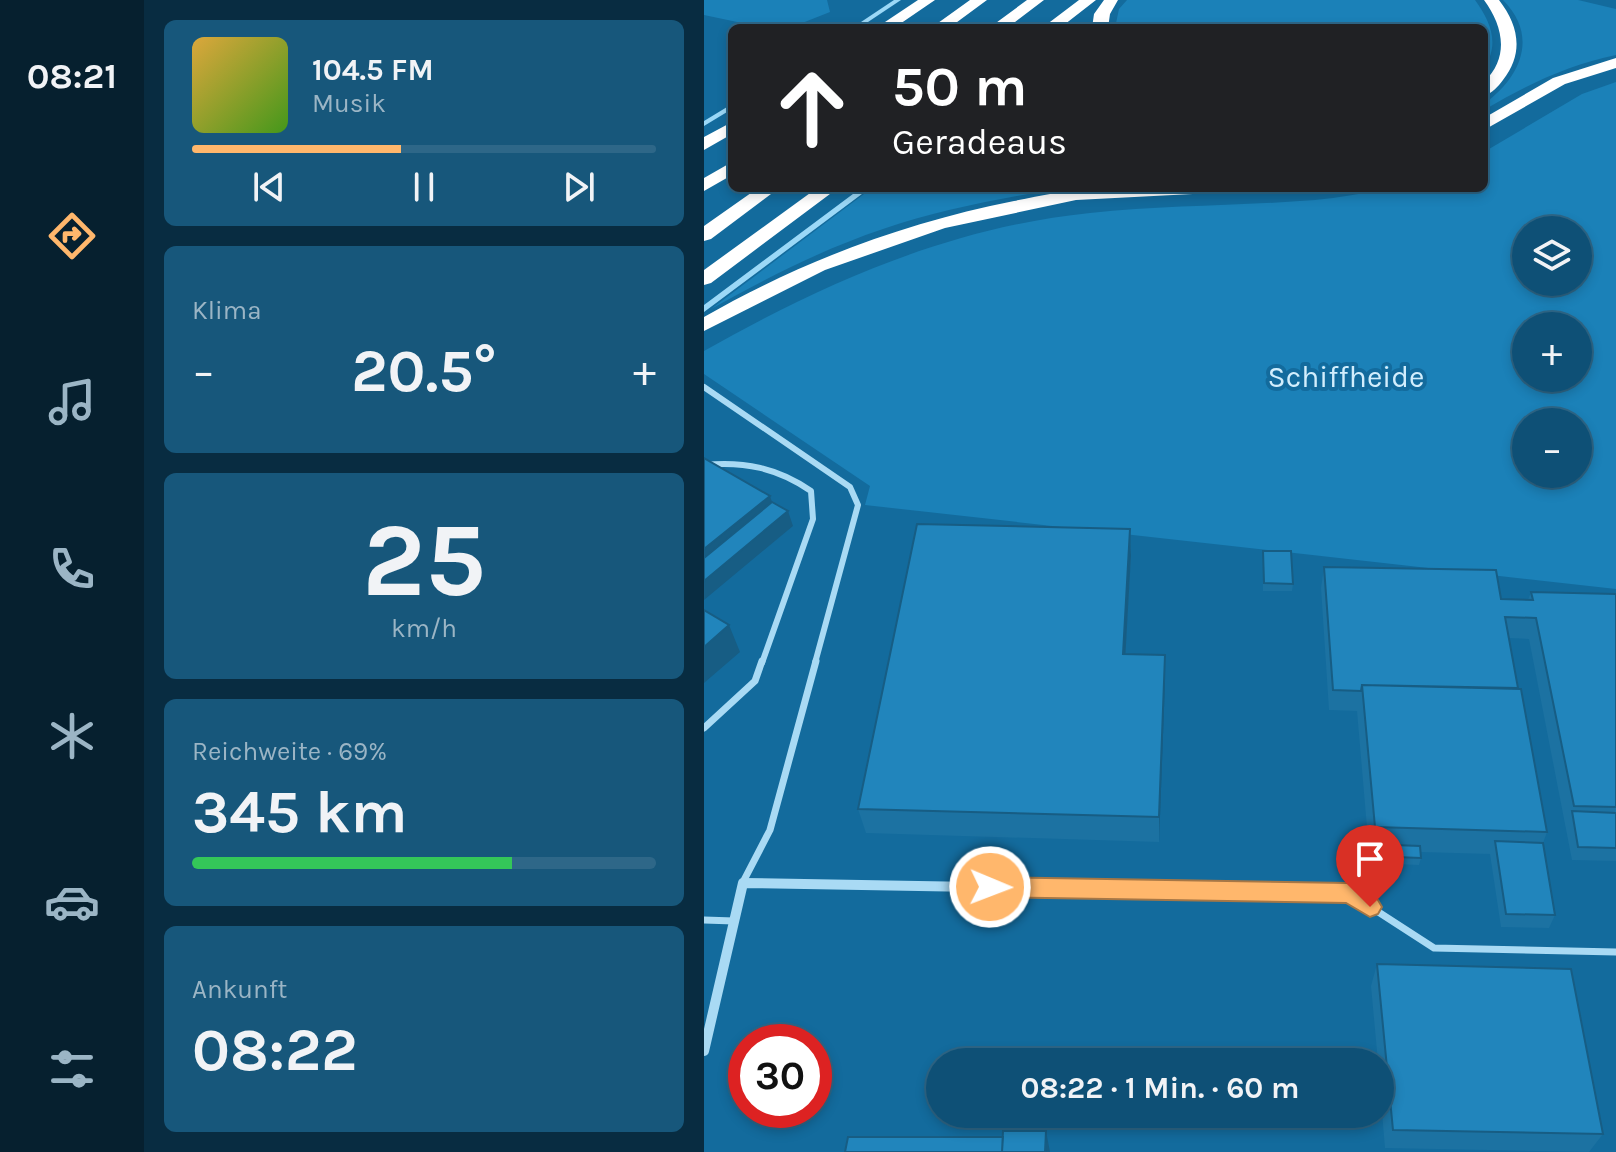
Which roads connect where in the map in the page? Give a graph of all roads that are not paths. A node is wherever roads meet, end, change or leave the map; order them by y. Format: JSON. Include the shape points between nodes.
{"nodes":[{"id":1,"x":928,"y":0,"type":"edge"},
{"id":2,"x":980,"y":0,"type":"edge"},
{"id":3,"x":1037,"y":0,"type":"edge"},
{"id":4,"x":1089,"y":0,"type":"edge"},
{"id":5,"x":1111,"y":0,"type":"edge"},
{"id":6,"x":1491,"y":0,"type":"edge"},
{"id":7,"x":890,"y":24,"type":"edge"},
{"id":8,"x":945,"y":24,"type":"edge"},
{"id":9,"x":1003,"y":24,"type":"edge"},
{"id":10,"x":1056,"y":24,"type":"edge"},
{"id":11,"x":1101,"y":24,"type":"edge"},
{"id":12,"x":1616,"y":63,"type":"edge"},
{"id":13,"x":1488,"y":87,"type":"edge"},
{"id":14,"x":1488,"y":123,"type":"edge"},
{"id":15,"x":728,"y":130,"type":"edge"},
{"id":16,"x":704,"y":145,"type":"edge"},
{"id":17,"x":728,"y":170,"type":"edge"},
{"id":18,"x":704,"y":186,"type":"edge"},
{"id":19,"x":764,"y":192,"type":"edge"},
{"id":20,"x":824,"y":192,"type":"edge"},
{"id":21,"x":1125,"y":192,"type":"edge"},
{"id":22,"x":704,"y":235,"type":"edge"},
{"id":23,"x":704,"y":279,"type":"edge"},
{"id":24,"x":704,"y":325,"type":"edge"},
{"id":25,"x":704,"y":387,"type":"edge"},
{"id":26,"x":704,"y":465,"type":"edge"},
{"id":27,"x":704,"y":728,"type":"edge"},
{"id":28,"x":743,"y":883,"type":"junction"},
{"id":29,"x":1309,"y":893,"type":"joint"},
{"id":30,"x":704,"y":920,"type":"edge"},
{"id":31,"x":734,"y":921,"type":"junction"},
{"id":32,"x":1616,"y":952,"type":"edge"},
{"id":33,"x":707,"y":1023,"type":"edge"},
{"id":34,"x":704,"y":1051,"type":"edge"}],
"edges":[{"from":1,"to":7,"type":"highway"},
{"from":2,"to":8,"type":"highway"},
{"from":3,"to":9,"type":"highway"},
{"from":4,"to":10,"type":"highway"},
{"from":5,"to":11,"type":"highway"},
{"from":6,"to":13,"type":"highway","via":[[1508,25],[1511,50],[1501,74]]},
{"from":12,"to":14,"type":"highway","via":[[1559,81]]},
{"from":15,"to":16,"type":"highway"},
{"from":17,"to":18,"type":"highway"},
{"from":19,"to":22,"type":"highway"},
{"from":20,"to":23,"type":"highway"},
{"from":21,"to":24,"type":"highway","via":[[1081,194],[893,235],[795,276]]},
{"from":25,"to":28,"type":"lane","via":[[850,487],[858,505],[770,830]]},
{"from":26,"to":27,"type":"lane","via":[[761,466],[790,476],[811,491],[813,519],[755,681]]},
{"from":28,"to":29,"type":"street"},
{"from":28,"to":31,"type":"street"},
{"from":29,"to":32,"type":"lane","via":[[1349,893],[1434,948]]},
{"from":30,"to":31,"type":"lane"},
{"from":31,"to":33,"type":"street"},
{"from":33,"to":34,"type":"street"}]}
